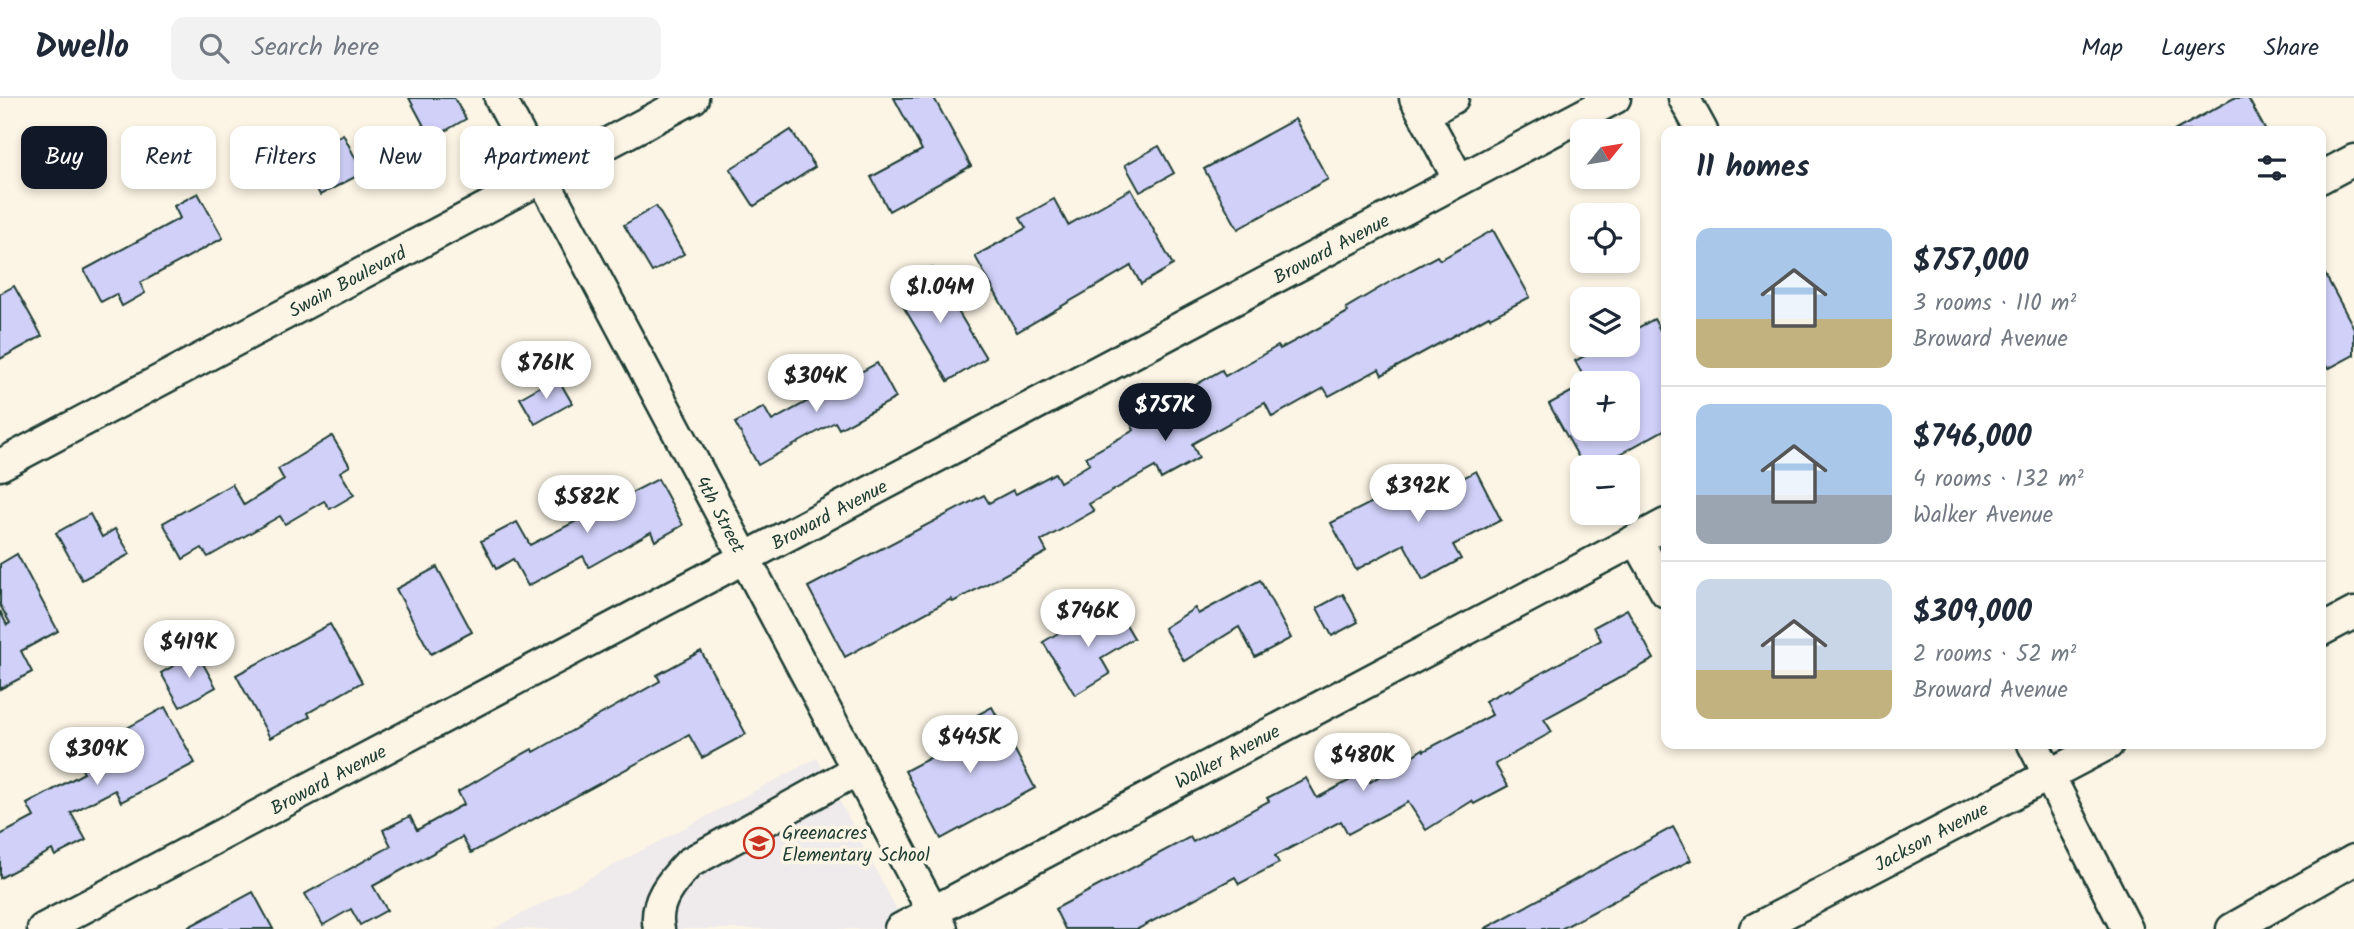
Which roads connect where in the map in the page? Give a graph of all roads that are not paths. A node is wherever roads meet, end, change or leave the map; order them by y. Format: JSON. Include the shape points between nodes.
{"nodes":[{"id":1,"x":500,"y":98,"type":"edge"},
{"id":2,"x":693,"y":98,"type":"edge"},
{"id":3,"x":1454,"y":98,"type":"edge"},
{"id":4,"x":1615,"y":98,"type":"edge"},
{"id":5,"x":1684,"y":98,"type":"edge"},
{"id":6,"x":1420,"y":106,"type":"edge"},
{"id":7,"x":515,"y":126,"type":"edge"},
{"id":8,"x":1699,"y":126,"type":"edge"},
{"id":9,"x":614,"y":140,"type":"edge"},
{"id":10,"x":2354,"y":160,"type":"edge"},
{"id":11,"x":2326,"y":175,"type":"edge"},
{"id":12,"x":1459,"y":180,"type":"junction"},
{"id":13,"x":521,"y":189,"type":"edge"},
{"id":14,"x":548,"y":189,"type":"edge"},
{"id":15,"x":0,"y":465,"type":"edge"},
{"id":16,"x":1661,"y":527,"type":"edge"},
{"id":17,"x":1637,"y":540,"type":"junction"},
{"id":18,"x":744,"y":558,"type":"junction"},
{"id":19,"x":1661,"y":583,"type":"edge"},
{"id":20,"x":2354,"y":613,"type":"edge"},
{"id":21,"x":2326,"y":628,"type":"edge"},
{"id":22,"x":2036,"y":749,"type":"edge"},
{"id":23,"x":2098,"y":749,"type":"edge"},
{"id":24,"x":858,"y":770,"type":"junction"},
{"id":25,"x":2050,"y":774,"type":"junction"},
{"id":26,"x":2354,"y":860,"type":"edge"},
{"id":27,"x":1797,"y":919,"type":"edge"},
{"id":28,"x":938,"y":920,"type":"edge"},
{"id":29,"x":43,"y":929,"type":"edge"},
{"id":30,"x":659,"y":929,"type":"edge"},
{"id":31,"x":900,"y":929,"type":"edge"},
{"id":32,"x":1755,"y":929,"type":"edge"},
{"id":33,"x":2127,"y":929,"type":"edge"},
{"id":34,"x":2232,"y":929,"type":"edge"}],
"edges":[{"from":1,"to":7,"type":"street","name":"4th Street"},
{"from":2,"to":9,"type":"street","name":"Swain Boulevard"},
{"from":3,"to":6,"type":"street"},
{"from":4,"to":12,"type":"street","name":"Broward Avenue"},
{"from":5,"to":8,"type":"street"},
{"from":6,"to":12,"type":"street"},
{"from":10,"to":11,"type":"street"},
{"from":12,"to":18,"type":"street","name":"Broward Avenue"},
{"from":13,"to":15,"type":"street","name":"Swain Boulevard"},
{"from":14,"to":18,"type":"street","name":"4th Street"},
{"from":16,"to":17,"type":"street","name":"Walker Avenue"},
{"from":17,"to":19,"type":"street"},
{"from":17,"to":28,"type":"street","name":"Walker Avenue"},
{"from":18,"to":24,"type":"street","name":"4th Street"},
{"from":18,"to":29,"type":"street","name":"Broward Avenue"},
{"from":20,"to":21,"type":"street"},
{"from":22,"to":25,"type":"street"},
{"from":23,"to":25,"type":"street","name":"Jackson Avenue"},
{"from":24,"to":28,"type":"street","name":"4th Street"},
{"from":24,"to":30,"type":"street","via":[[689,863],[669,883],[656,915]]},
{"from":25,"to":27,"type":"street","name":"Jackson Avenue"},
{"from":25,"to":33,"type":"street"},
{"from":26,"to":34,"type":"street"},
{"from":27,"to":32,"type":"street","name":"Jackson Avenue"},
{"from":28,"to":31,"type":"street","name":"Walker Avenue"}]}
